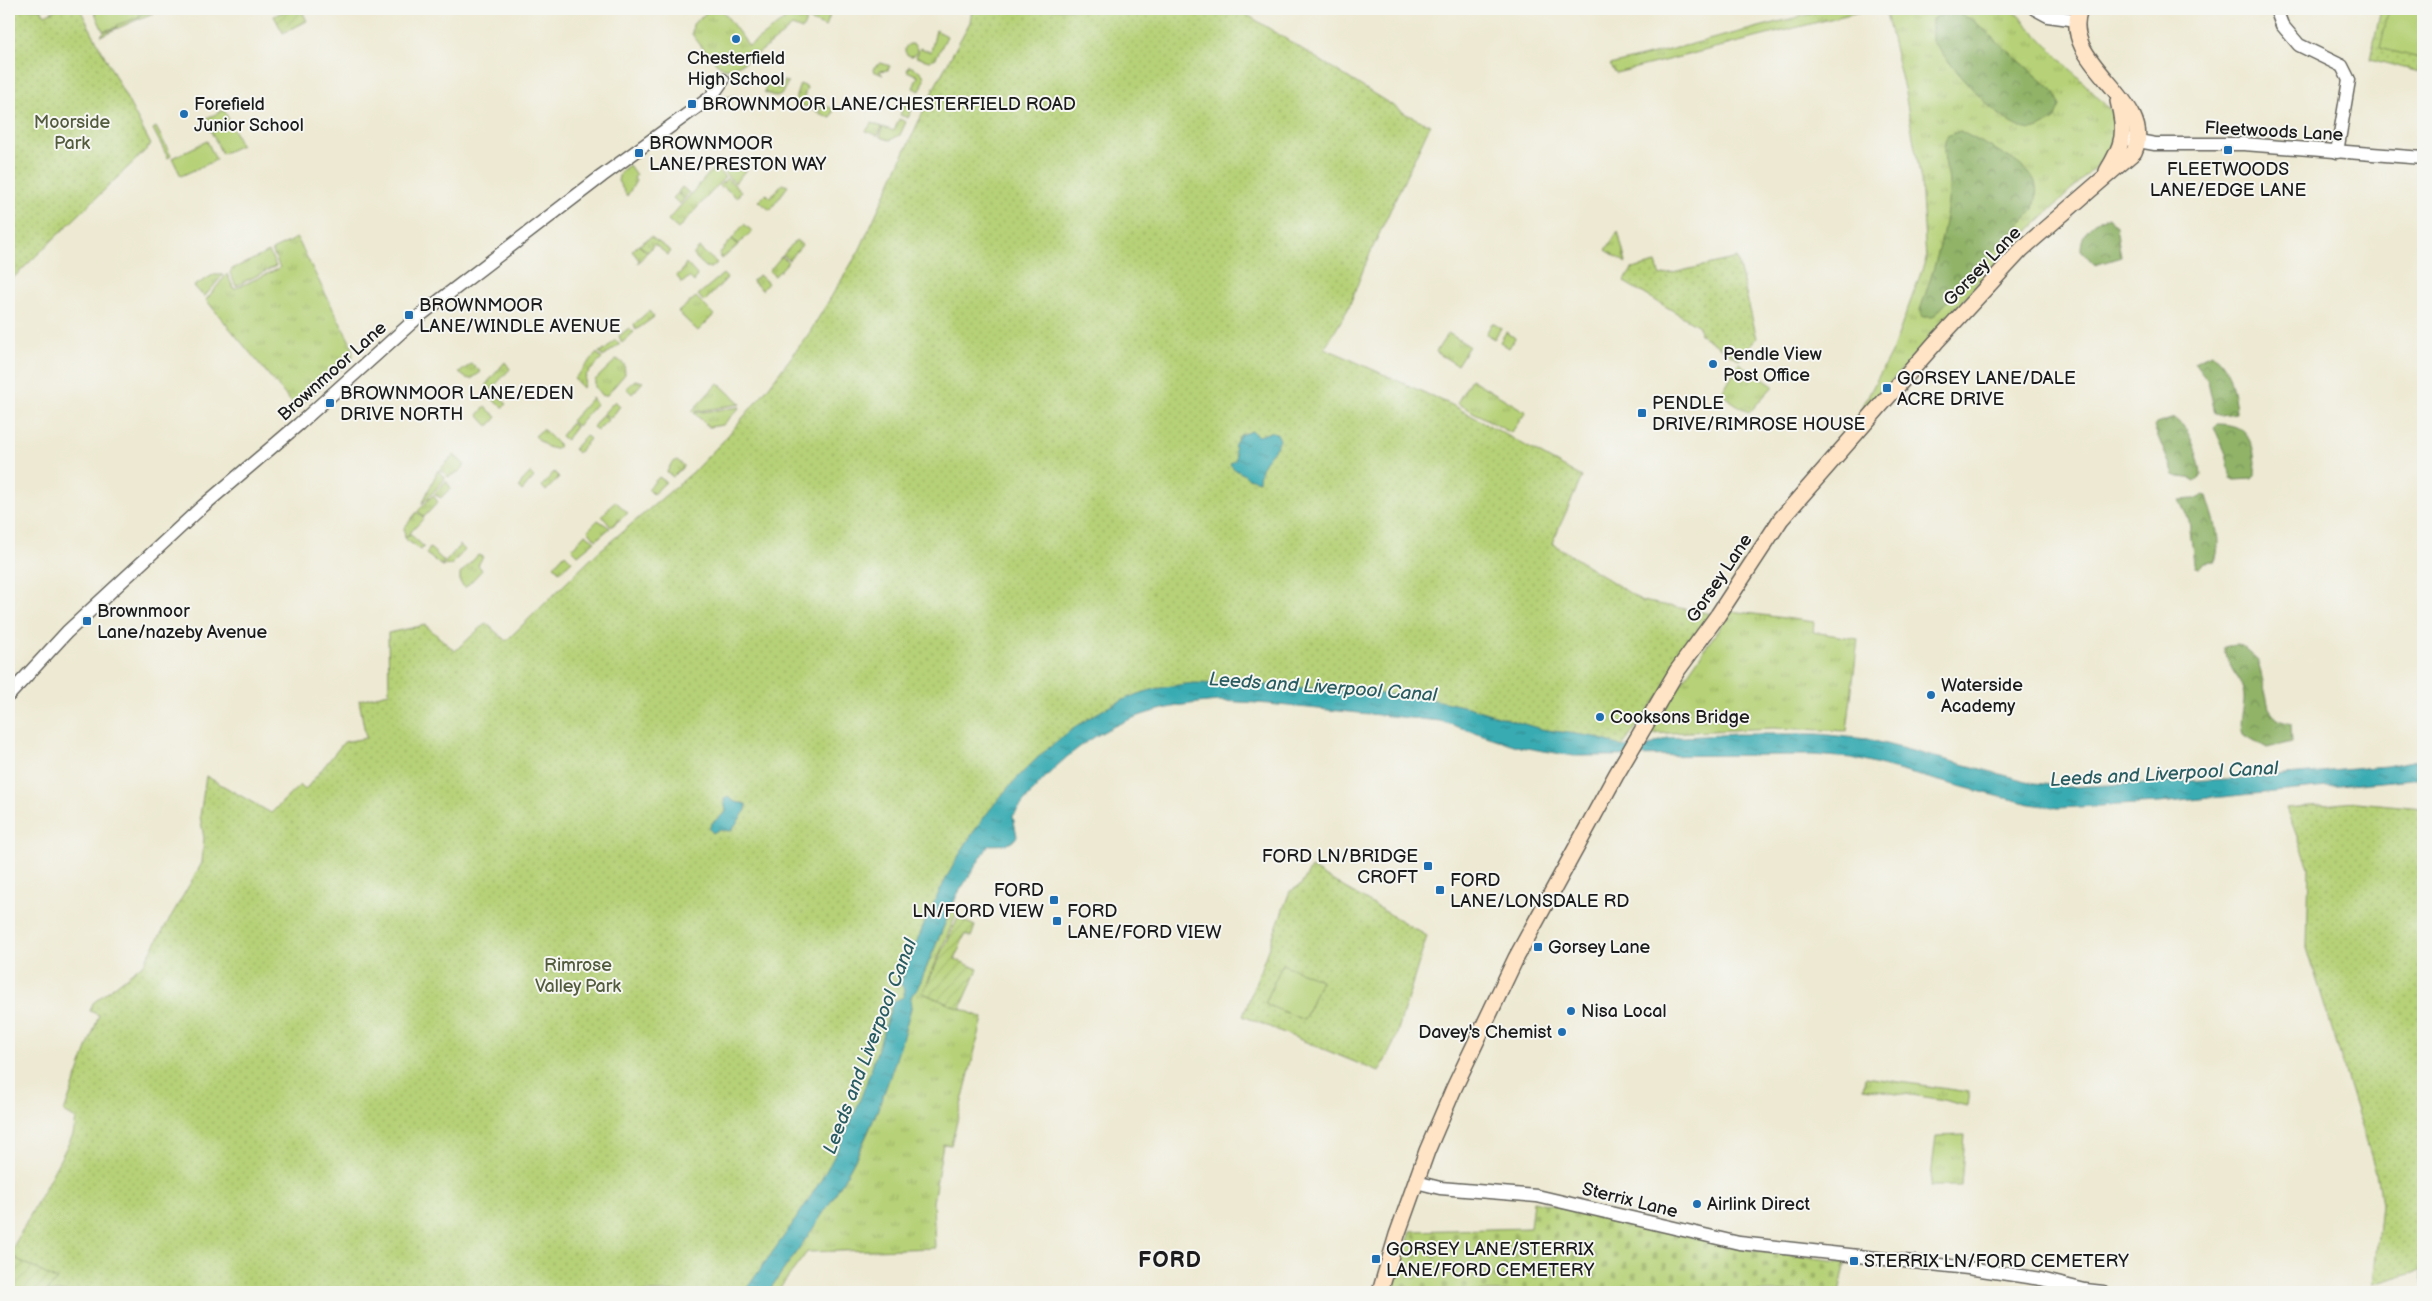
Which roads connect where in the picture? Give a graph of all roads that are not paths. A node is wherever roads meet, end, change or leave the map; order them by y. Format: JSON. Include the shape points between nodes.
{"nodes":[{"id":1,"x":2035,"y":9,"type":"edge"},
{"id":2,"x":2276,"y":9,"type":"edge"},
{"id":3,"x":2079,"y":14,"type":"edge"},
{"id":4,"x":723,"y":80,"type":"dead end"},
{"id":5,"x":2130,"y":140,"type":"junction"},
{"id":6,"x":2337,"y":152,"type":"junction"},
{"id":7,"x":2423,"y":158,"type":"edge"},
{"id":8,"x":9,"y":695,"type":"edge"},
{"id":9,"x":1416,"y":1182,"type":"junction"},
{"id":10,"x":1380,"y":1292,"type":"edge"},
{"id":11,"x":2103,"y":1292,"type":"edge"}],
"edges":[{"from":1,"to":3,"type":"street","via":[[2048,16]]},
{"from":2,"to":6,"type":"street","via":[[2282,24],[2299,45],[2342,66],[2349,80]]},
{"from":3,"to":5,"type":"main road","via":[[2078,30],[2084,49],[2132,114]]},
{"from":4,"to":8,"type":"street","name":"Brownmoor Lane","via":[[711,97],[594,182],[404,329],[74,625]]},
{"from":5,"to":6,"type":"street","name":"Fleetwoods Lane","via":[[2244,144]]},
{"from":5,"to":9,"type":"main road","name":"Gorsey Lane","via":[[2134,152],[1994,278],[1781,519],[1667,687],[1518,952],[1454,1088]]},
{"from":6,"to":7,"type":"street","name":"Fleetwoods Lane"},
{"from":9,"to":10,"type":"main road","name":"Gorsey Lane"},
{"from":9,"to":11,"type":"street","name":"Sterrix Lane","via":[[1440,1188],[1537,1196],[1739,1243],[1968,1268]]}]}
